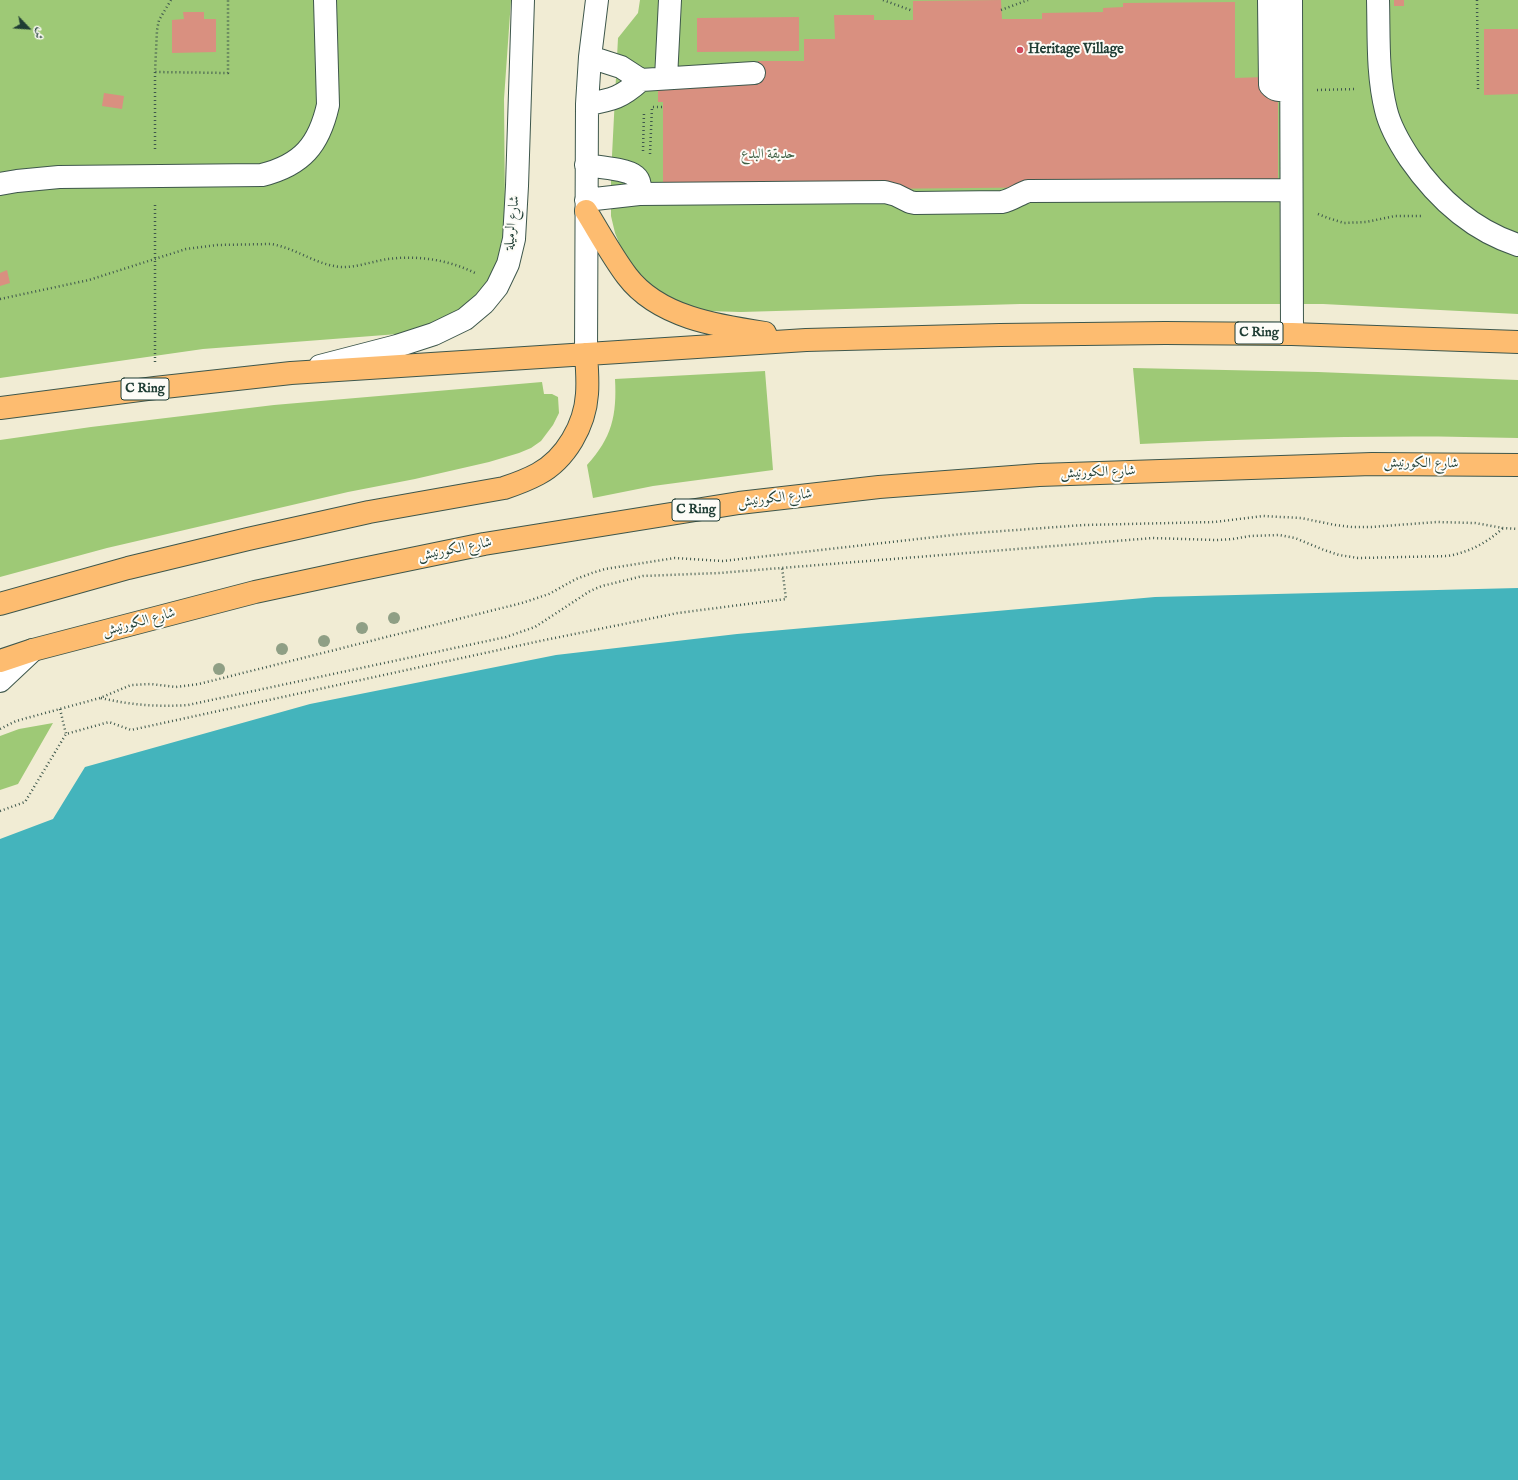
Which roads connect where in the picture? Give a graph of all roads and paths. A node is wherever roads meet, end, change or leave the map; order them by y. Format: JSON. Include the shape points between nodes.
{"nodes":[{"id":1,"x":171,"y":0,"type":"edge"},
{"id":2,"x":228,"y":0,"type":"edge"},
{"id":3,"x":326,"y":0,"type":"edge"},
{"id":4,"x":523,"y":0,"type":"edge"},
{"id":5,"x":597,"y":0,"type":"edge"},
{"id":6,"x":670,"y":0,"type":"edge"},
{"id":7,"x":883,"y":0,"type":"edge"},
{"id":8,"x":1028,"y":0,"type":"edge"},
{"id":9,"x":1269,"y":0,"type":"edge"},
{"id":10,"x":1291,"y":0,"type":"edge"},
{"id":11,"x":1378,"y":0,"type":"edge"},
{"id":12,"x":1477,"y":0,"type":"edge"},
{"id":13,"x":1002,"y":10,"type":"dead end"},
{"id":14,"x":913,"y":11,"type":"dead end"},
{"id":15,"x":1269,"y":45,"type":"junction"},
{"id":16,"x":1291,"y":45,"type":"junction"},
{"id":17,"x":590,"y":57,"type":"junction"},
{"id":18,"x":155,"y":72,"type":"junction"},
{"id":19,"x":754,"y":73,"type":"dead end"},
{"id":20,"x":651,"y":79,"type":"junction"},
{"id":21,"x":1382,"y":89,"type":"junction"},
{"id":22,"x":1478,"y":89,"type":"dead end"},
{"id":23,"x":1291,"y":90,"type":"junction"},
{"id":24,"x":588,"y":104,"type":"junction"},
{"id":25,"x":662,"y":107,"type":"dead end"},
{"id":26,"x":586,"y":165,"type":"junction"},
{"id":27,"x":155,"y":176,"type":"junction"},
{"id":28,"x":0,"y":184,"type":"edge"},
{"id":29,"x":639,"y":194,"type":"junction"},
{"id":30,"x":1291,"y":195,"type":"junction"},
{"id":31,"x":586,"y":205,"type":"junction"},
{"id":32,"x":1430,"y":217,"type":"dead end"},
{"id":33,"x":1518,"y":245,"type":"edge"},
{"id":34,"x":155,"y":258,"type":"junction"},
{"id":35,"x":480,"y":276,"type":"dead end"},
{"id":36,"x":0,"y":299,"type":"edge"},
{"id":37,"x":1292,"y":334,"type":"junction"},
{"id":38,"x":806,"y":340,"type":"junction"},
{"id":39,"x":1518,"y":342,"type":"edge"},
{"id":40,"x":586,"y":354,"type":"junction"},
{"id":41,"x":291,"y":373,"type":"junction"},
{"id":42,"x":154,"y":388,"type":"junction"},
{"id":43,"x":0,"y":408,"type":"edge"},
{"id":44,"x":1518,"y":465,"type":"edge"},
{"id":45,"x":1503,"y":528,"type":"junction"},
{"id":46,"x":1518,"y":529,"type":"edge"},
{"id":47,"x":782,"y":567,"type":"junction"},
{"id":48,"x":0,"y":604,"type":"edge"},
{"id":49,"x":33,"y":650,"type":"junction"},
{"id":50,"x":0,"y":661,"type":"edge"},
{"id":51,"x":0,"y":681,"type":"edge"},
{"id":52,"x":100,"y":698,"type":"junction"},
{"id":53,"x":60,"y":709,"type":"junction"},
{"id":54,"x":0,"y":729,"type":"edge"},
{"id":55,"x":66,"y":734,"type":"junction"},
{"id":56,"x":0,"y":811,"type":"edge"}],
"edges":[{"from":1,"to":18,"type":"path","via":[[159,20]]},
{"from":2,"to":18,"type":"path","via":[[228,73]]},
{"from":3,"to":27,"type":"street","via":[[328,105],[317,138],[307,152],[294,163],[262,175]]},
{"from":4,"to":41,"type":"street","name":"شارع الرميلة","via":[[514,239],[508,264],[497,287],[484,303],[465,319],[434,334]]},
{"from":5,"to":17,"type":"street"},
{"from":6,"to":20,"type":"street"},
{"from":7,"to":14,"type":"path"},
{"from":8,"to":13,"type":"path"},
{"from":9,"to":15,"type":"street"},
{"from":10,"to":16,"type":"street"},
{"from":11,"to":21,"type":"street"},
{"from":12,"to":22,"type":"path"},
{"from":15,"to":16,"type":"street"},
{"from":15,"to":23,"type":"street","via":[[1270,84],[1278,90]]},
{"from":16,"to":23,"type":"street"},
{"from":17,"to":20,"type":"street","via":[[621,66]]},
{"from":17,"to":24,"type":"street"},
{"from":18,"to":27,"type":"path"},
{"from":19,"to":20,"type":"street"},
{"from":20,"to":24,"type":"street","via":[[619,96]]},
{"from":20,"to":25,"type":"path","via":[[642,155],[650,155],[652,107]]},
{"from":21,"to":23,"type":"path"},
{"from":21,"to":33,"type":"street","via":[[1386,110],[1404,149],[1436,192],[1470,221]]},
{"from":23,"to":30,"type":"street"},
{"from":24,"to":26,"type":"street"},
{"from":26,"to":29,"type":"street","via":[[632,174],[638,180]]},
{"from":26,"to":31,"type":"street"},
{"from":27,"to":28,"type":"street","via":[[59,178]]},
{"from":27,"to":34,"type":"path"},
{"from":29,"to":30,"type":"street","via":[[885,192],[896,194],[910,202],[926,203],[1002,202],[1028,192]]},
{"from":29,"to":31,"type":"street"},
{"from":30,"to":32,"type":"path","via":[[1328,218],[1344,223],[1366,222],[1395,216]]},
{"from":30,"to":37,"type":"street"},
{"from":31,"to":38,"type":"highway","via":[[627,276],[650,297],[680,313],[720,326]]},
{"from":31,"to":40,"type":"street"},
{"from":34,"to":35,"type":"path","via":[[201,246],[271,244],[330,266],[424,258],[456,265]]},
{"from":34,"to":36,"type":"path","via":[[89,280]]},
{"from":34,"to":42,"type":"path"},
{"from":37,"to":38,"type":"highway","number":"C Ring","via":[[1086,334]]},
{"from":37,"to":39,"type":"highway","number":"C Ring"},
{"from":38,"to":40,"type":"highway","number":"C Ring"},
{"from":40,"to":41,"type":"highway","number":"C Ring"},
{"from":40,"to":48,"type":"highway","via":[[587,395],[577,431],[567,448],[554,462],[539,474],[522,482],[504,488],[369,512],[248,539],[128,568]]},
{"from":41,"to":42,"type":"highway","number":"C Ring"},
{"from":42,"to":43,"type":"highway","number":"C Ring"},
{"from":44,"to":49,"type":"highway","name":"شارع الكورنيش","number":"C Ring","via":[[1372,464],[1038,475],[879,487],[739,503],[484,544],[368,568],[256,592]]},
{"from":45,"to":46,"type":"path"},
{"from":45,"to":47,"type":"path","via":[[1478,547],[1443,556],[1358,558],[1339,555],[1295,538],[1264,534],[1216,540],[1138,539]]},
{"from":45,"to":52,"type":"path","via":[[1475,523],[1437,522],[1352,527],[1301,518],[1263,516],[1215,522],[1084,525],[962,534],[723,561],[674,558],[605,569],[576,579],[529,602],[199,684],[176,687],[131,685]]},
{"from":47,"to":52,"type":"path","via":[[628,578],[590,591],[549,619],[521,633],[202,702],[151,706]]},
{"from":47,"to":55,"type":"path","via":[[786,600],[670,615],[131,730],[109,722]]},
{"from":49,"to":50,"type":"highway","name":"شارع الكورنيش","number":"C Ring"},
{"from":49,"to":51,"type":"street"},
{"from":52,"to":53,"type":"path"},
{"from":53,"to":54,"type":"path","via":[[16,721]]},
{"from":53,"to":55,"type":"path"},
{"from":55,"to":56,"type":"path","via":[[25,802]]}]}
